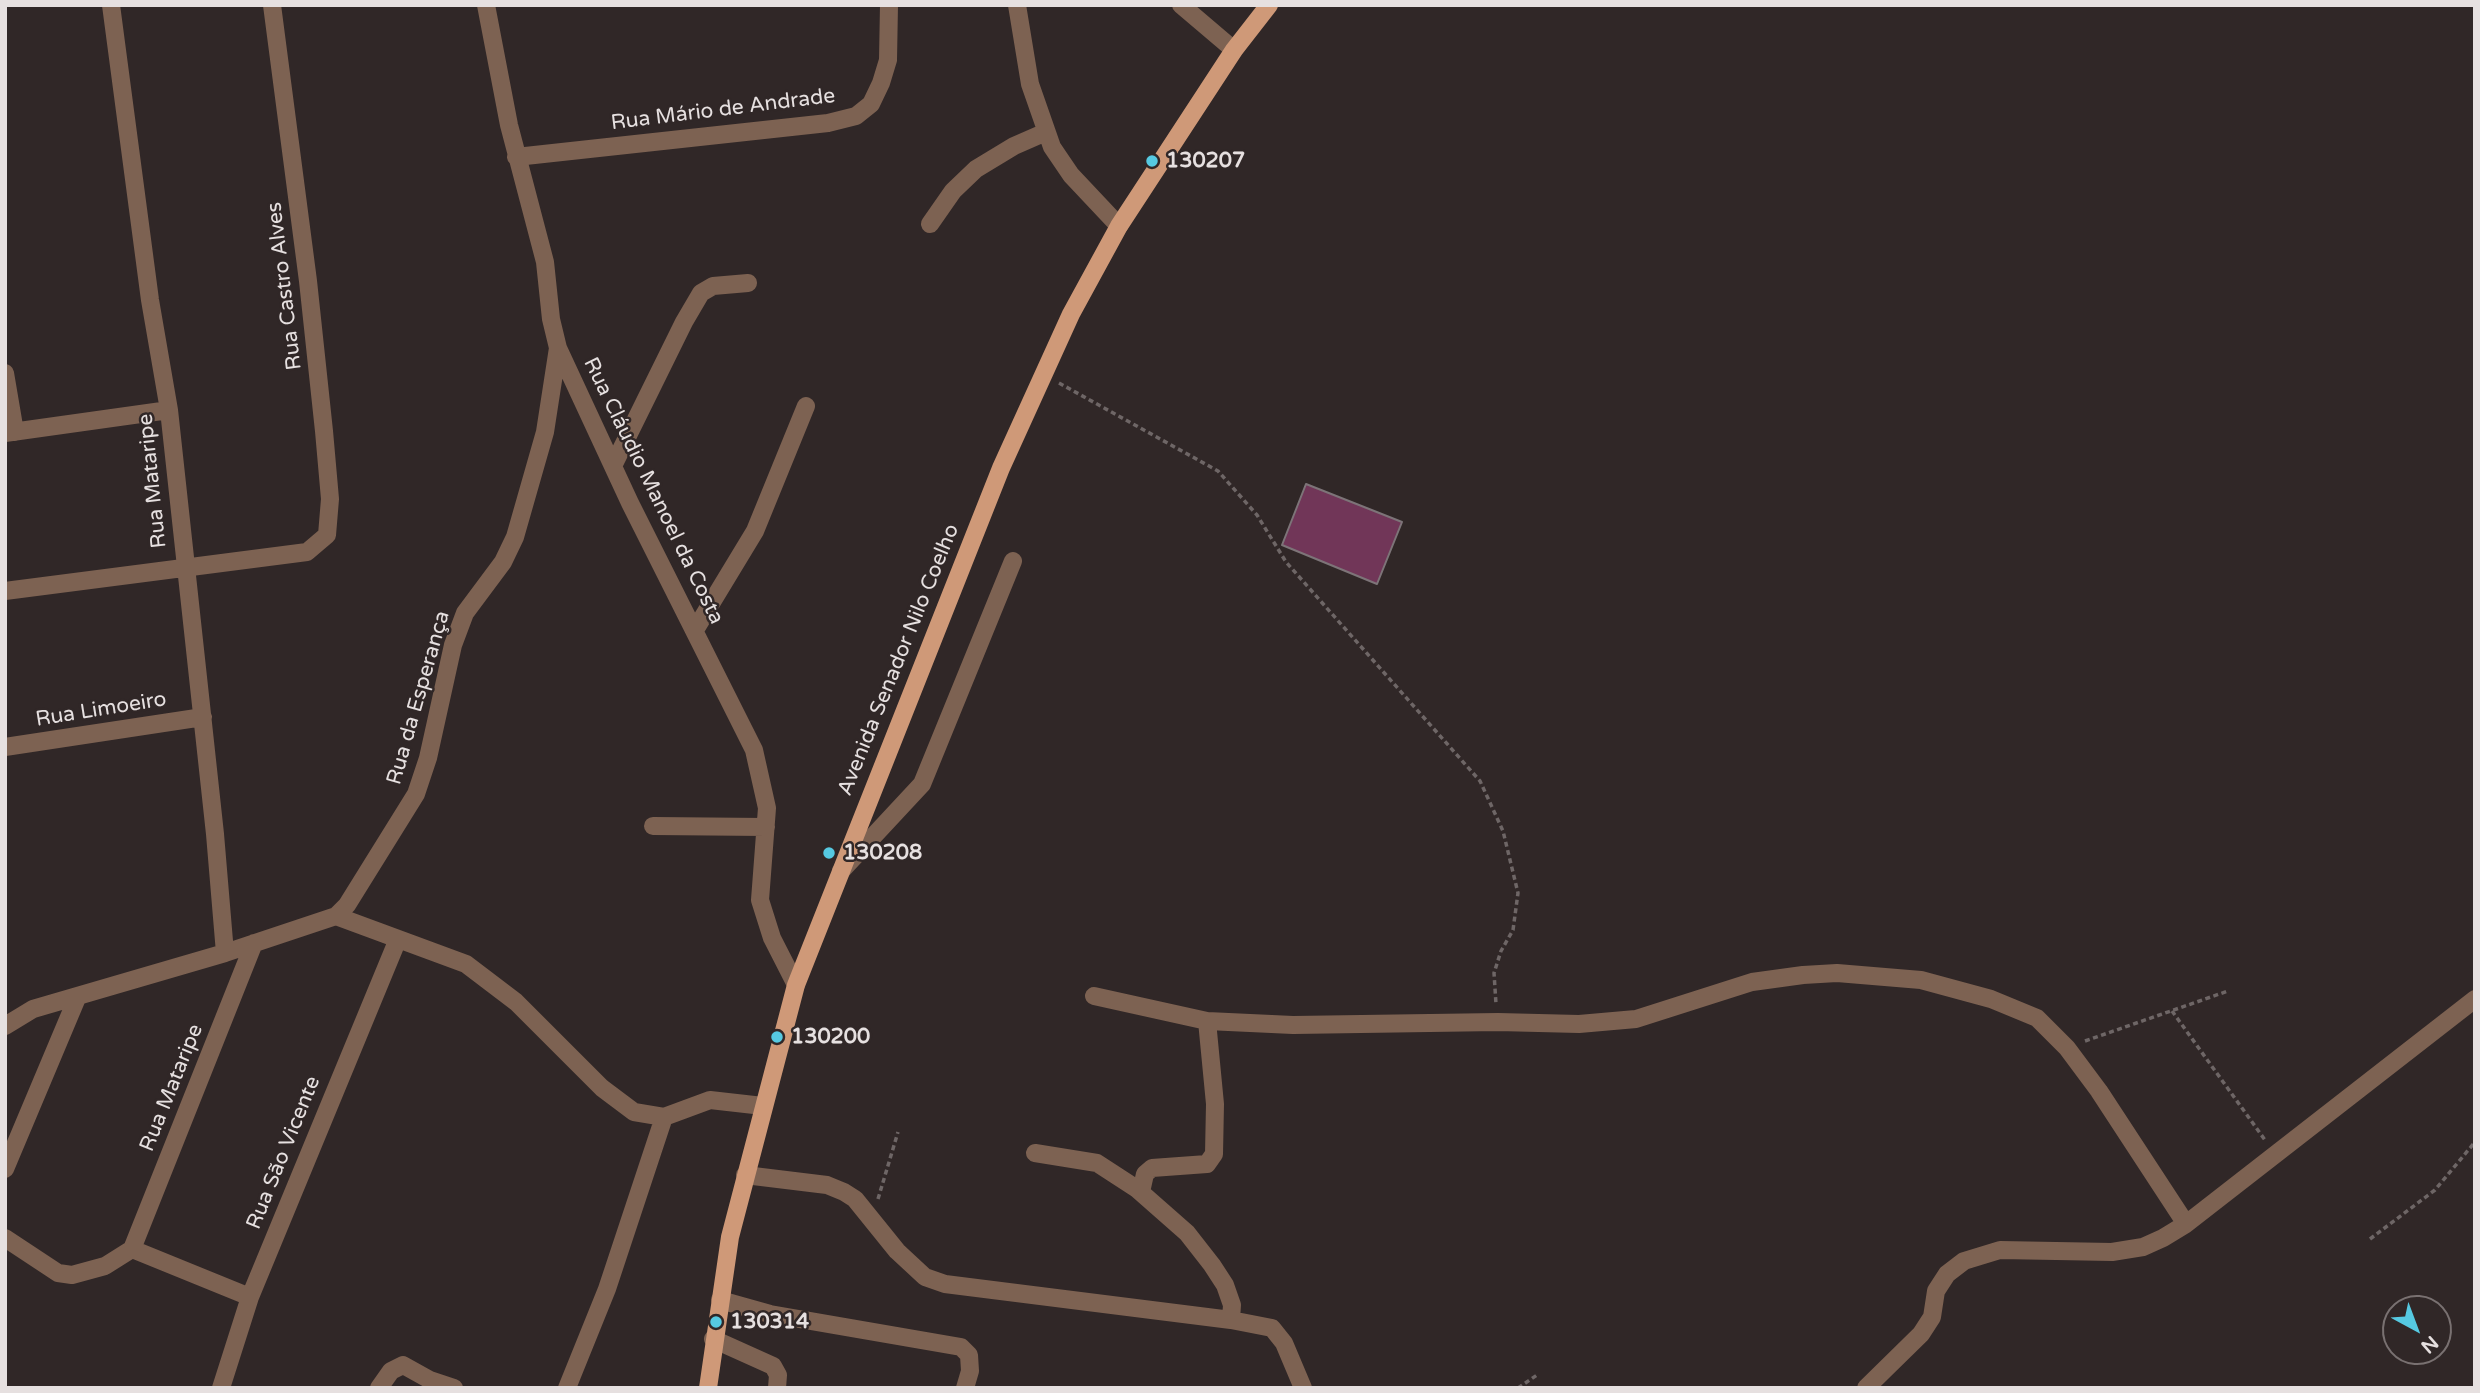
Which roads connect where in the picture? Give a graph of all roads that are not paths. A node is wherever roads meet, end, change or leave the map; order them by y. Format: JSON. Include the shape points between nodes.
{"nodes":[{"id":1,"x":111,"y":5,"type":"edge"},
{"id":2,"x":272,"y":5,"type":"edge"},
{"id":3,"x":486,"y":5,"type":"edge"},
{"id":4,"x":889,"y":5,"type":"edge"},
{"id":5,"x":1017,"y":5,"type":"edge"},
{"id":6,"x":1181,"y":5,"type":"edge"},
{"id":7,"x":1269,"y":5,"type":"edge"},
{"id":8,"x":1234,"y":50,"type":"junction"},
{"id":9,"x":1046,"y":132,"type":"junction"},
{"id":10,"x":516,"y":157,"type":"junction"},
{"id":11,"x":930,"y":224,"type":"dead end"},
{"id":12,"x":1119,"y":226,"type":"junction"},
{"id":13,"x":748,"y":283,"type":"dead end"},
{"id":14,"x":558,"y":348,"type":"junction"},
{"id":15,"x":5,"y":373,"type":"edge"},
{"id":16,"x":806,"y":406,"type":"dead end"},
{"id":17,"x":169,"y":410,"type":"junction"},
{"id":18,"x":10,"y":433,"type":"edge"},
{"id":19,"x":613,"y":466,"type":"junction"},
{"id":20,"x":1013,"y":561,"type":"dead end"},
{"id":21,"x":185,"y":566,"type":"junction"},
{"id":22,"x":5,"y":591,"type":"edge"},
{"id":23,"x":695,"y":630,"type":"junction"},
{"id":24,"x":203,"y":717,"type":"junction"},
{"id":25,"x":5,"y":747,"type":"edge"},
{"id":26,"x":653,"y":826,"type":"dead end"},
{"id":27,"x":766,"y":828,"type":"junction"},
{"id":28,"x":839,"y":873,"type":"junction"},
{"id":29,"x":336,"y":916,"type":"junction"},
{"id":30,"x":397,"y":939,"type":"junction"},
{"id":31,"x":254,"y":943,"type":"junction"},
{"id":32,"x":225,"y":953,"type":"junction"},
{"id":33,"x":796,"y":985,"type":"junction"},
{"id":34,"x":1094,"y":996,"type":"dead end"},
{"id":35,"x":77,"y":998,"type":"junction"},
{"id":36,"x":2475,"y":999,"type":"edge"},
{"id":37,"x":1207,"y":1021,"type":"junction"},
{"id":38,"x":5,"y":1026,"type":"edge"},
{"id":39,"x":763,"y":1107,"type":"junction"},
{"id":40,"x":664,"y":1117,"type":"junction"},
{"id":41,"x":1035,"y":1153,"type":"dead end"},
{"id":42,"x":5,"y":1169,"type":"edge"},
{"id":43,"x":745,"y":1175,"type":"junction"},
{"id":44,"x":1141,"y":1192,"type":"junction"},
{"id":45,"x":2186,"y":1224,"type":"junction"},
{"id":46,"x":5,"y":1238,"type":"edge"},
{"id":47,"x":132,"y":1249,"type":"junction"},
{"id":48,"x":250,"y":1297,"type":"junction"},
{"id":49,"x":720,"y":1300,"type":"junction"},
{"id":50,"x":1231,"y":1320,"type":"junction"},
{"id":51,"x":713,"y":1339,"type":"junction"},
{"id":52,"x":221,"y":1388,"type":"edge"},
{"id":53,"x":379,"y":1388,"type":"edge"},
{"id":54,"x":454,"y":1388,"type":"edge"},
{"id":55,"x":567,"y":1388,"type":"edge"},
{"id":56,"x":708,"y":1388,"type":"edge"},
{"id":57,"x":778,"y":1388,"type":"edge"},
{"id":58,"x":965,"y":1388,"type":"edge"},
{"id":59,"x":1303,"y":1388,"type":"edge"},
{"id":60,"x":1866,"y":1388,"type":"edge"}],
"edges":[{"from":1,"to":17,"type":"street","name":"Rua Mataripe"},
{"from":2,"to":21,"type":"street","name":"Rua Castro Alves","via":[[308,281],[330,499],[327,535],[307,552]]},
{"from":3,"to":10,"type":"street","name":"Rua Cláudio Manoel da Costa"},
{"from":4,"to":10,"type":"street","name":"Rua Mário de Andrade","via":[[888,60],[871,104],[856,116]]},
{"from":5,"to":9,"type":"street","via":[[1030,84]]},
{"from":6,"to":8,"type":"street"},
{"from":7,"to":8,"type":"main road","name":"Avenida Senador Nilo Coelho"},
{"from":8,"to":12,"type":"main road","name":"Avenida Senador Nilo Coelho"},
{"from":9,"to":11,"type":"street","via":[[976,169],[953,191]]},
{"from":9,"to":12,"type":"street","via":[[1071,175]]},
{"from":10,"to":14,"type":"street","name":"Rua Cláudio Manoel da Costa","via":[[545,262]]},
{"from":12,"to":28,"type":"main road","name":"Avenida Senador Nilo Coelho","via":[[1042,374],[1001,468]]},
{"from":13,"to":19,"type":"street","via":[[713,286],[701,293]]},
{"from":14,"to":19,"type":"street","name":"Rua Cláudio Manoel da Costa"},
{"from":14,"to":29,"type":"street","name":"Rua da Esperança","via":[[545,432],[528,500],[503,562],[461,624],[416,794],[357,892]]},
{"from":15,"to":18,"type":"street"},
{"from":16,"to":23,"type":"street","via":[[755,531]]},
{"from":17,"to":18,"type":"street"},
{"from":17,"to":21,"type":"street","name":"Rua Mataripe"},
{"from":19,"to":23,"type":"street","name":"Rua Cláudio Manoel da Costa"},
{"from":20,"to":28,"type":"street","via":[[922,784]]},
{"from":21,"to":22,"type":"street"},
{"from":21,"to":24,"type":"street","name":"Rua Mataripe"},
{"from":23,"to":27,"type":"street","name":"Rua Cláudio Manoel da Costa","via":[[754,750],[767,808]]},
{"from":24,"to":25,"type":"street","name":"Rua Limoeiro"},
{"from":24,"to":32,"type":"street","name":"Rua Mataripe"},
{"from":26,"to":27,"type":"street"},
{"from":27,"to":33,"type":"street","name":"Rua Cláudio Manoel da Costa","via":[[760,900],[772,938]]},
{"from":28,"to":33,"type":"main road","name":"Avenida Senador Nilo Coelho"},
{"from":29,"to":30,"type":"street"},
{"from":29,"to":31,"type":"street"},
{"from":30,"to":40,"type":"street","via":[[466,964],[516,1002],[602,1088],[634,1112]]},
{"from":30,"to":48,"type":"street","name":"Rua São Vicente"},
{"from":31,"to":32,"type":"street"},
{"from":31,"to":47,"type":"street","name":"Rua Mataripe"},
{"from":32,"to":35,"type":"street"},
{"from":33,"to":39,"type":"main road","name":"Avenida Senador Nilo Coelho"},
{"from":34,"to":37,"type":"street"},
{"from":35,"to":38,"type":"street","via":[[33,1009]]},
{"from":35,"to":42,"type":"street"},
{"from":36,"to":45,"type":"street"},
{"from":37,"to":44,"type":"street","via":[[1215,1104],[1214,1154],[1207,1164],[1152,1168],[1145,1174]]},
{"from":37,"to":45,"type":"street","via":[[1579,1024],[1636,1019],[1752,982],[1837,973],[1921,980],[2037,1018],[2067,1048]]},
{"from":39,"to":40,"type":"street","via":[[710,1100]]},
{"from":39,"to":43,"type":"main road","name":"Avenida Senador Nilo Coelho"},
{"from":40,"to":55,"type":"street","via":[[607,1289]]},
{"from":41,"to":44,"type":"street","via":[[1097,1163]]},
{"from":43,"to":49,"type":"main road","name":"Avenida Senador Nilo Coelho"},
{"from":43,"to":50,"type":"street","via":[[827,1185],[855,1199],[897,1251],[925,1277],[944,1284]]},
{"from":44,"to":50,"type":"street","via":[[1187,1233],[1212,1265],[1233,1305]]},
{"from":45,"to":60,"type":"street","via":[[2143,1247],[2112,1252],[2000,1250],[1964,1261],[1947,1274],[1936,1292],[1932,1317],[1921,1334]]},
{"from":46,"to":47,"type":"street","via":[[58,1273],[72,1275],[105,1266]]},
{"from":47,"to":48,"type":"street"},
{"from":48,"to":52,"type":"street","name":"Rua São Vicente"},
{"from":49,"to":51,"type":"main road","name":"Avenida Senador Nilo Coelho"},
{"from":49,"to":58,"type":"street","via":[[770,1314],[961,1347],[969,1355]]},
{"from":50,"to":59,"type":"street","via":[[1265,1325],[1278,1332]]},
{"from":51,"to":56,"type":"main road","name":"Avenida Senador Nilo Coelho"},
{"from":51,"to":57,"type":"street","via":[[773,1366]]},
{"from":53,"to":54,"type":"street","via":[[391,1371],[403,1365]]}]}
